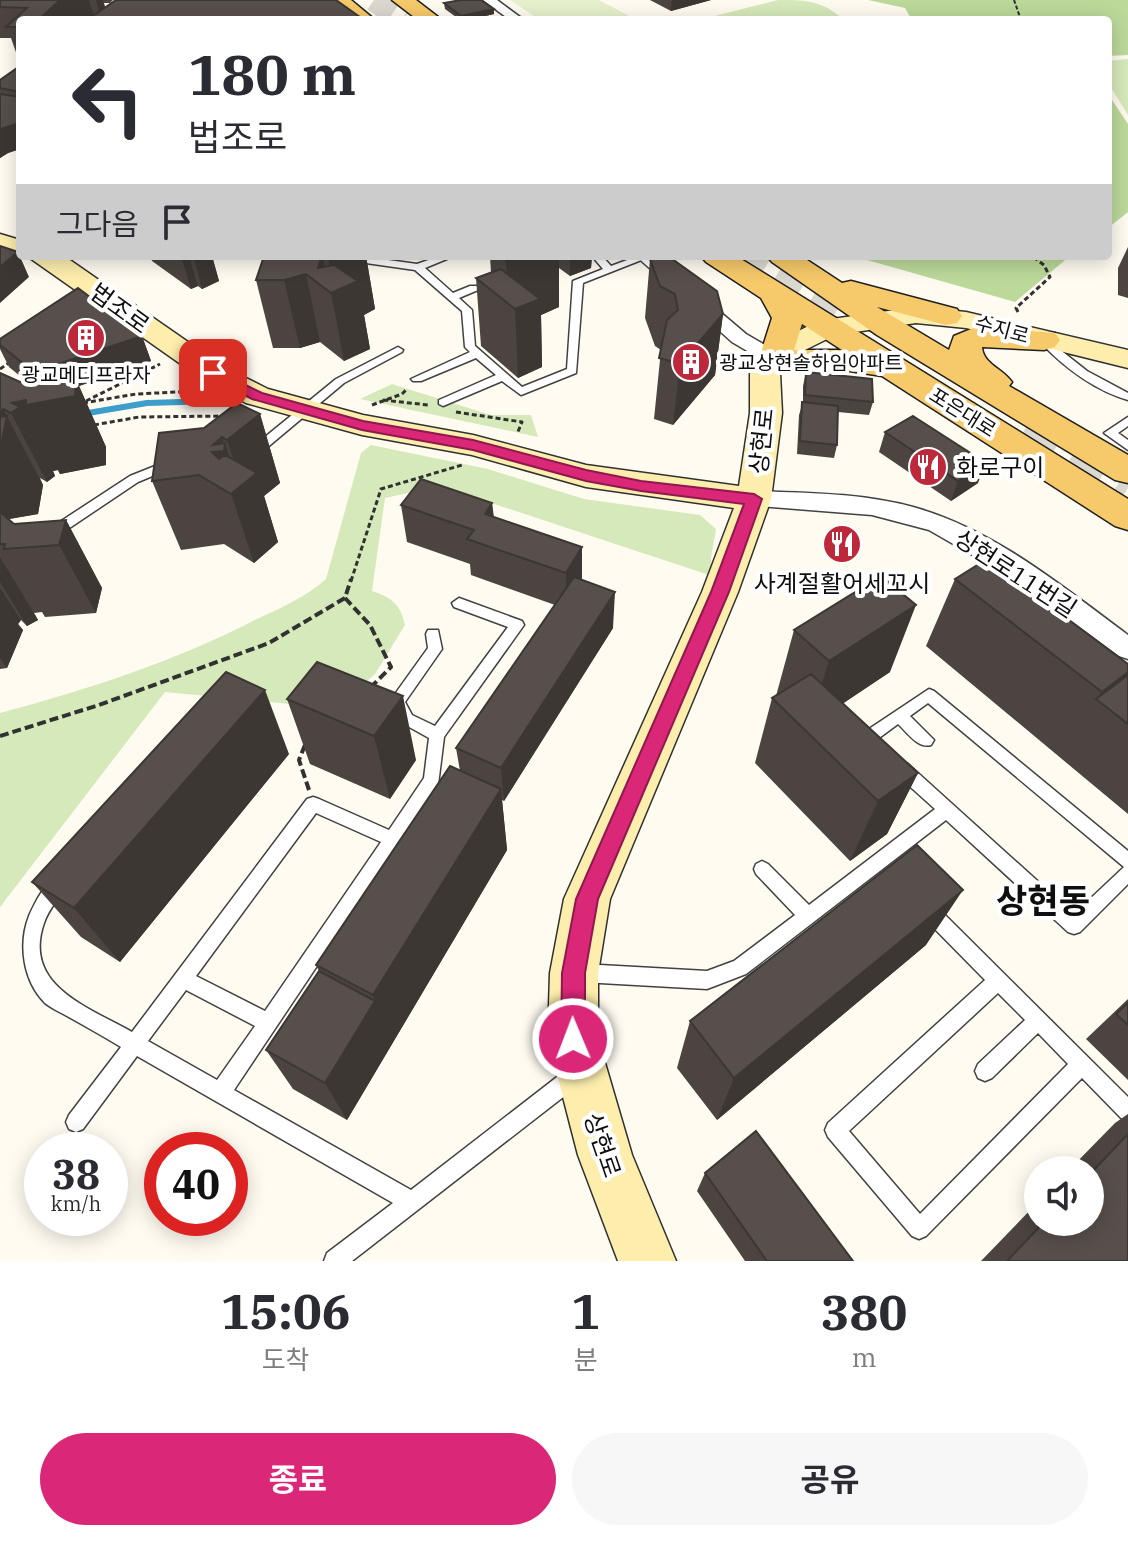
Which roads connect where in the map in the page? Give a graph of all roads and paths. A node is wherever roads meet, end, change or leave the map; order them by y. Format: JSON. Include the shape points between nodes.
{"nodes":[{"id":1,"x":338,"y":0,"type":"edge"},
{"id":2,"x":402,"y":0,"type":"edge"},
{"id":3,"x":489,"y":0,"type":"edge"},
{"id":4,"x":360,"y":16,"type":"edge"},
{"id":5,"x":426,"y":16,"type":"edge"},
{"id":6,"x":512,"y":16,"type":"edge"},
{"id":7,"x":49,"y":260,"type":"edge"},
{"id":8,"x":367,"y":260,"type":"edge"},
{"id":9,"x":438,"y":260,"type":"edge"},
{"id":10,"x":600,"y":260,"type":"edge"},
{"id":11,"x":636,"y":260,"type":"edge"},
{"id":12,"x":648,"y":260,"type":"edge"},
{"id":13,"x":722,"y":260,"type":"edge"},
{"id":14,"x":788,"y":260,"type":"edge"},
{"id":15,"x":1037,"y":260,"type":"edge"},
{"id":16,"x":418,"y":267,"type":"junction"},
{"id":17,"x":609,"y":270,"type":"junction"},
{"id":18,"x":814,"y":278,"type":"junction"},
{"id":19,"x":565,"y":281,"type":"dead end"},
{"id":20,"x":578,"y":281,"type":"junction"},
{"id":21,"x":474,"y":288,"type":"dead end"},
{"id":22,"x":774,"y":294,"type":"junction"},
{"id":23,"x":452,"y":297,"type":"junction"},
{"id":24,"x":481,"y":304,"type":"edge"},
{"id":25,"x":467,"y":310,"type":"junction"},
{"id":26,"x":946,"y":316,"type":"junction"},
{"id":27,"x":875,"y":319,"type":"junction"},
{"id":28,"x":828,"y":327,"type":"junction"},
{"id":29,"x":1052,"y":349,"type":"junction"},
{"id":30,"x":398,"y":350,"type":"dead end"},
{"id":31,"x":184,"y":353,"type":"junction"},
{"id":32,"x":477,"y":353,"type":"junction"},
{"id":33,"x":775,"y":359,"type":"junction"},
{"id":34,"x":1128,"y":359,"type":"edge"},
{"id":35,"x":13,"y":360,"type":"edge"},
{"id":36,"x":0,"y":369,"type":"edge"},
{"id":37,"x":899,"y":371,"type":"junction"},
{"id":38,"x":504,"y":376,"type":"junction"},
{"id":39,"x":417,"y":379,"type":"joint"},
{"id":40,"x":201,"y":391,"type":"dead end"},
{"id":41,"x":1128,"y":397,"type":"edge"},
{"id":42,"x":383,"y":400,"type":"junction"},
{"id":43,"x":82,"y":403,"type":"junction"},
{"id":44,"x":71,"y":405,"type":"edge"},
{"id":45,"x":1128,"y":405,"type":"edge"},
{"id":46,"x":442,"y":406,"type":"junction"},
{"id":47,"x":1022,"y":408,"type":"junction"},
{"id":48,"x":302,"y":410,"type":"junction"},
{"id":49,"x":228,"y":416,"type":"edge"},
{"id":50,"x":1128,"y":421,"type":"edge"},
{"id":51,"x":351,"y":422,"type":"junction"},
{"id":52,"x":89,"y":426,"type":"dead end"},
{"id":53,"x":1128,"y":446,"type":"edge"},
{"id":54,"x":233,"y":451,"type":"edge"},
{"id":55,"x":494,"y":451,"type":"junction"},
{"id":56,"x":252,"y":454,"type":"junction"},
{"id":57,"x":272,"y":457,"type":"dead end"},
{"id":58,"x":181,"y":461,"type":"edge"},
{"id":59,"x":1128,"y":471,"type":"edge"},
{"id":60,"x":754,"y":499,"type":"junction"},
{"id":61,"x":1128,"y":517,"type":"edge"},
{"id":62,"x":39,"y":536,"type":"edge"},
{"id":63,"x":345,"y":598,"type":"junction"},
{"id":64,"x":459,"y":603,"type":"dead end"},
{"id":65,"x":433,"y":634,"type":"dead end"},
{"id":66,"x":1128,"y":649,"type":"edge"},
{"id":67,"x":365,"y":693,"type":"edge"},
{"id":68,"x":899,"y":716,"type":"junction"},
{"id":69,"x":310,"y":731,"type":"edge"},
{"id":70,"x":437,"y":735,"type":"junction"},
{"id":71,"x":0,"y":736,"type":"edge"},
{"id":72,"x":926,"y":740,"type":"dead end"},
{"id":73,"x":313,"y":804,"type":"junction"},
{"id":74,"x":945,"y":811,"type":"junction"},
{"id":75,"x":392,"y":839,"type":"junction"},
{"id":76,"x":1128,"y":861,"type":"edge"},
{"id":77,"x":74,"y":866,"type":"edge"},
{"id":78,"x":762,"y":869,"type":"dead end"},
{"id":79,"x":1128,"y":873,"type":"edge"},
{"id":80,"x":912,"y":894,"type":"edge"},
{"id":81,"x":808,"y":916,"type":"junction"},
{"id":82,"x":574,"y":973,"type":"junction"},
{"id":83,"x":184,"y":979,"type":"junction"},
{"id":84,"x":998,"y":980,"type":"junction"},
{"id":85,"x":1038,"y":1020,"type":"junction"},
{"id":86,"x":268,"y":1023,"type":"junction"},
{"id":87,"x":134,"y":1044,"type":"junction"},
{"id":88,"x":1082,"y":1064,"type":"junction"},
{"id":89,"x":985,"y":1071,"type":"dead end"},
{"id":90,"x":580,"y":1072,"type":"junction"},
{"id":91,"x":220,"y":1093,"type":"junction"},
{"id":92,"x":1128,"y":1111,"type":"edge"},
{"id":93,"x":76,"y":1122,"type":"dead end"},
{"id":94,"x":412,"y":1202,"type":"junction"},
{"id":95,"x":335,"y":1261,"type":"edge"},
{"id":96,"x":647,"y":1261,"type":"edge"}],
"edges":[{"from":1,"to":4,"type":"main road"},
{"from":2,"to":5,"type":"main road"},
{"from":3,"to":6,"type":"street"},
{"from":7,"to":31,"type":"street","name":"법조로"},
{"from":8,"to":16,"type":"lane"},
{"from":9,"to":16,"type":"lane"},
{"from":10,"to":17,"type":"lane"},
{"from":11,"to":17,"type":"lane"},
{"from":12,"to":33,"type":"street","via":[[739,338]]},
{"from":13,"to":22,"type":"main road","name":"포은대로"},
{"from":14,"to":18,"type":"main road","name":"포은대로"},
{"from":15,"to":29,"type":"path","via":[[1050,277],[1016,308]]},
{"from":16,"to":23,"type":"lane"},
{"from":17,"to":20,"type":"lane"},
{"from":18,"to":26,"type":"main road"},
{"from":18,"to":27,"type":"main road","name":"포은대로"},
{"from":19,"to":20,"type":"lane"},
{"from":20,"to":38,"type":"lane","via":[[572,371],[521,392]]},
{"from":21,"to":23,"type":"lane"},
{"from":22,"to":28,"type":"main road","name":"포은대로"},
{"from":22,"to":33,"type":"main road","via":[[788,318]]},
{"from":23,"to":25,"type":"lane"},
{"from":24,"to":25,"type":"lane"},
{"from":25,"to":32,"type":"lane","via":[[470,347]]},
{"from":26,"to":27,"type":"street","name":"수지로"},
{"from":26,"to":29,"type":"street","name":"수지로"},
{"from":27,"to":28,"type":"street","name":"수지로"},
{"from":27,"to":47,"type":"main road","name":"포은대로"},
{"from":28,"to":33,"type":"street"},
{"from":28,"to":37,"type":"main road","name":"포은대로"},
{"from":29,"to":34,"type":"street","name":"수지로"},
{"from":29,"to":41,"type":"lane","via":[[1101,386]]},
{"from":29,"to":45,"type":"lane","via":[[1068,374]]},
{"from":29,"to":47,"type":"main road","via":[[976,337],[965,343],[968,359]]},
{"from":30,"to":48,"type":"lane","via":[[340,381]]},
{"from":31,"to":43,"type":"path"},
{"from":31,"to":48,"type":"street","name":"법조로","via":[[257,396]]},
{"from":32,"to":38,"type":"lane"},
{"from":32,"to":39,"type":"lane"},
{"from":33,"to":37,"type":"main road","via":[[843,360]]},
{"from":33,"to":60,"type":"street","name":"상현로","via":[[765,371],[766,413]]},
{"from":35,"to":36,"type":"path"},
{"from":37,"to":61,"type":"main road","name":"포은대로"},
{"from":38,"to":46,"type":"lane"},
{"from":39,"to":42,"type":"path","via":[[402,394]]},
{"from":40,"to":43,"type":"path"},
{"from":42,"to":46,"type":"path"},
{"from":42,"to":51,"type":"path"},
{"from":43,"to":44,"type":"path"},
{"from":46,"to":55,"type":"path","via":[[522,422]]},
{"from":47,"to":59,"type":"main road","name":"포은대로"},
{"from":48,"to":51,"type":"street","name":"법조로"},
{"from":48,"to":56,"type":"lane"},
{"from":49,"to":52,"type":"path","via":[[139,417]]},
{"from":50,"to":53,"type":"lane","via":[[1110,433]]},
{"from":51,"to":55,"type":"street","name":"법조로"},
{"from":54,"to":56,"type":"lane"},
{"from":55,"to":60,"type":"street","name":"법조로","via":[[586,476]]},
{"from":55,"to":63,"type":"path","via":[[381,489]]},
{"from":56,"to":57,"type":"lane"},
{"from":58,"to":62,"type":"lane","via":[[134,479],[67,526]]},
{"from":60,"to":66,"type":"street","name":"상현로11번길","via":[[850,504],[943,526],[1012,567]]},
{"from":60,"to":82,"type":"street","name":"상현로","via":[[720,592],[587,899]]},
{"from":63,"to":67,"type":"path","via":[[370,625],[391,667]]},
{"from":63,"to":71,"type":"path","via":[[269,643]]},
{"from":64,"to":70,"type":"lane","via":[[517,625]]},
{"from":65,"to":70,"type":"lane","via":[[435,649],[397,701],[407,719]]},
{"from":68,"to":72,"type":"lane"},
{"from":68,"to":74,"type":"lane","via":[[868,737]]},
{"from":68,"to":76,"type":"lane","via":[[929,695]]},
{"from":69,"to":73,"type":"path","via":[[299,760]]},
{"from":70,"to":75,"type":"lane","via":[[432,780]]},
{"from":73,"to":75,"type":"lane"},
{"from":73,"to":83,"type":"lane"},
{"from":74,"to":79,"type":"lane","via":[[1074,926]]},
{"from":74,"to":81,"type":"lane","via":[[885,867]]},
{"from":75,"to":86,"type":"lane"},
{"from":77,"to":87,"type":"lane","via":[[36,917],[31,932],[34,966],[52,997]]},
{"from":78,"to":81,"type":"lane"},
{"from":80,"to":84,"type":"lane"},
{"from":81,"to":82,"type":"lane","via":[[724,976],[707,980]]},
{"from":82,"to":90,"type":"street","name":"상현로","via":[[572,1026]]},
{"from":83,"to":86,"type":"lane"},
{"from":83,"to":87,"type":"lane"},
{"from":84,"to":85,"type":"lane"},
{"from":84,"to":88,"type":"lane","via":[[835,1130],[919,1229]]},
{"from":85,"to":88,"type":"lane"},
{"from":85,"to":89,"type":"lane"},
{"from":86,"to":91,"type":"lane"},
{"from":87,"to":91,"type":"lane"},
{"from":87,"to":93,"type":"lane"},
{"from":88,"to":92,"type":"lane"},
{"from":90,"to":94,"type":"lane"},
{"from":90,"to":96,"type":"street","name":"상현로","via":[[605,1155]]},
{"from":91,"to":94,"type":"lane"},
{"from":94,"to":95,"type":"lane"}]}
